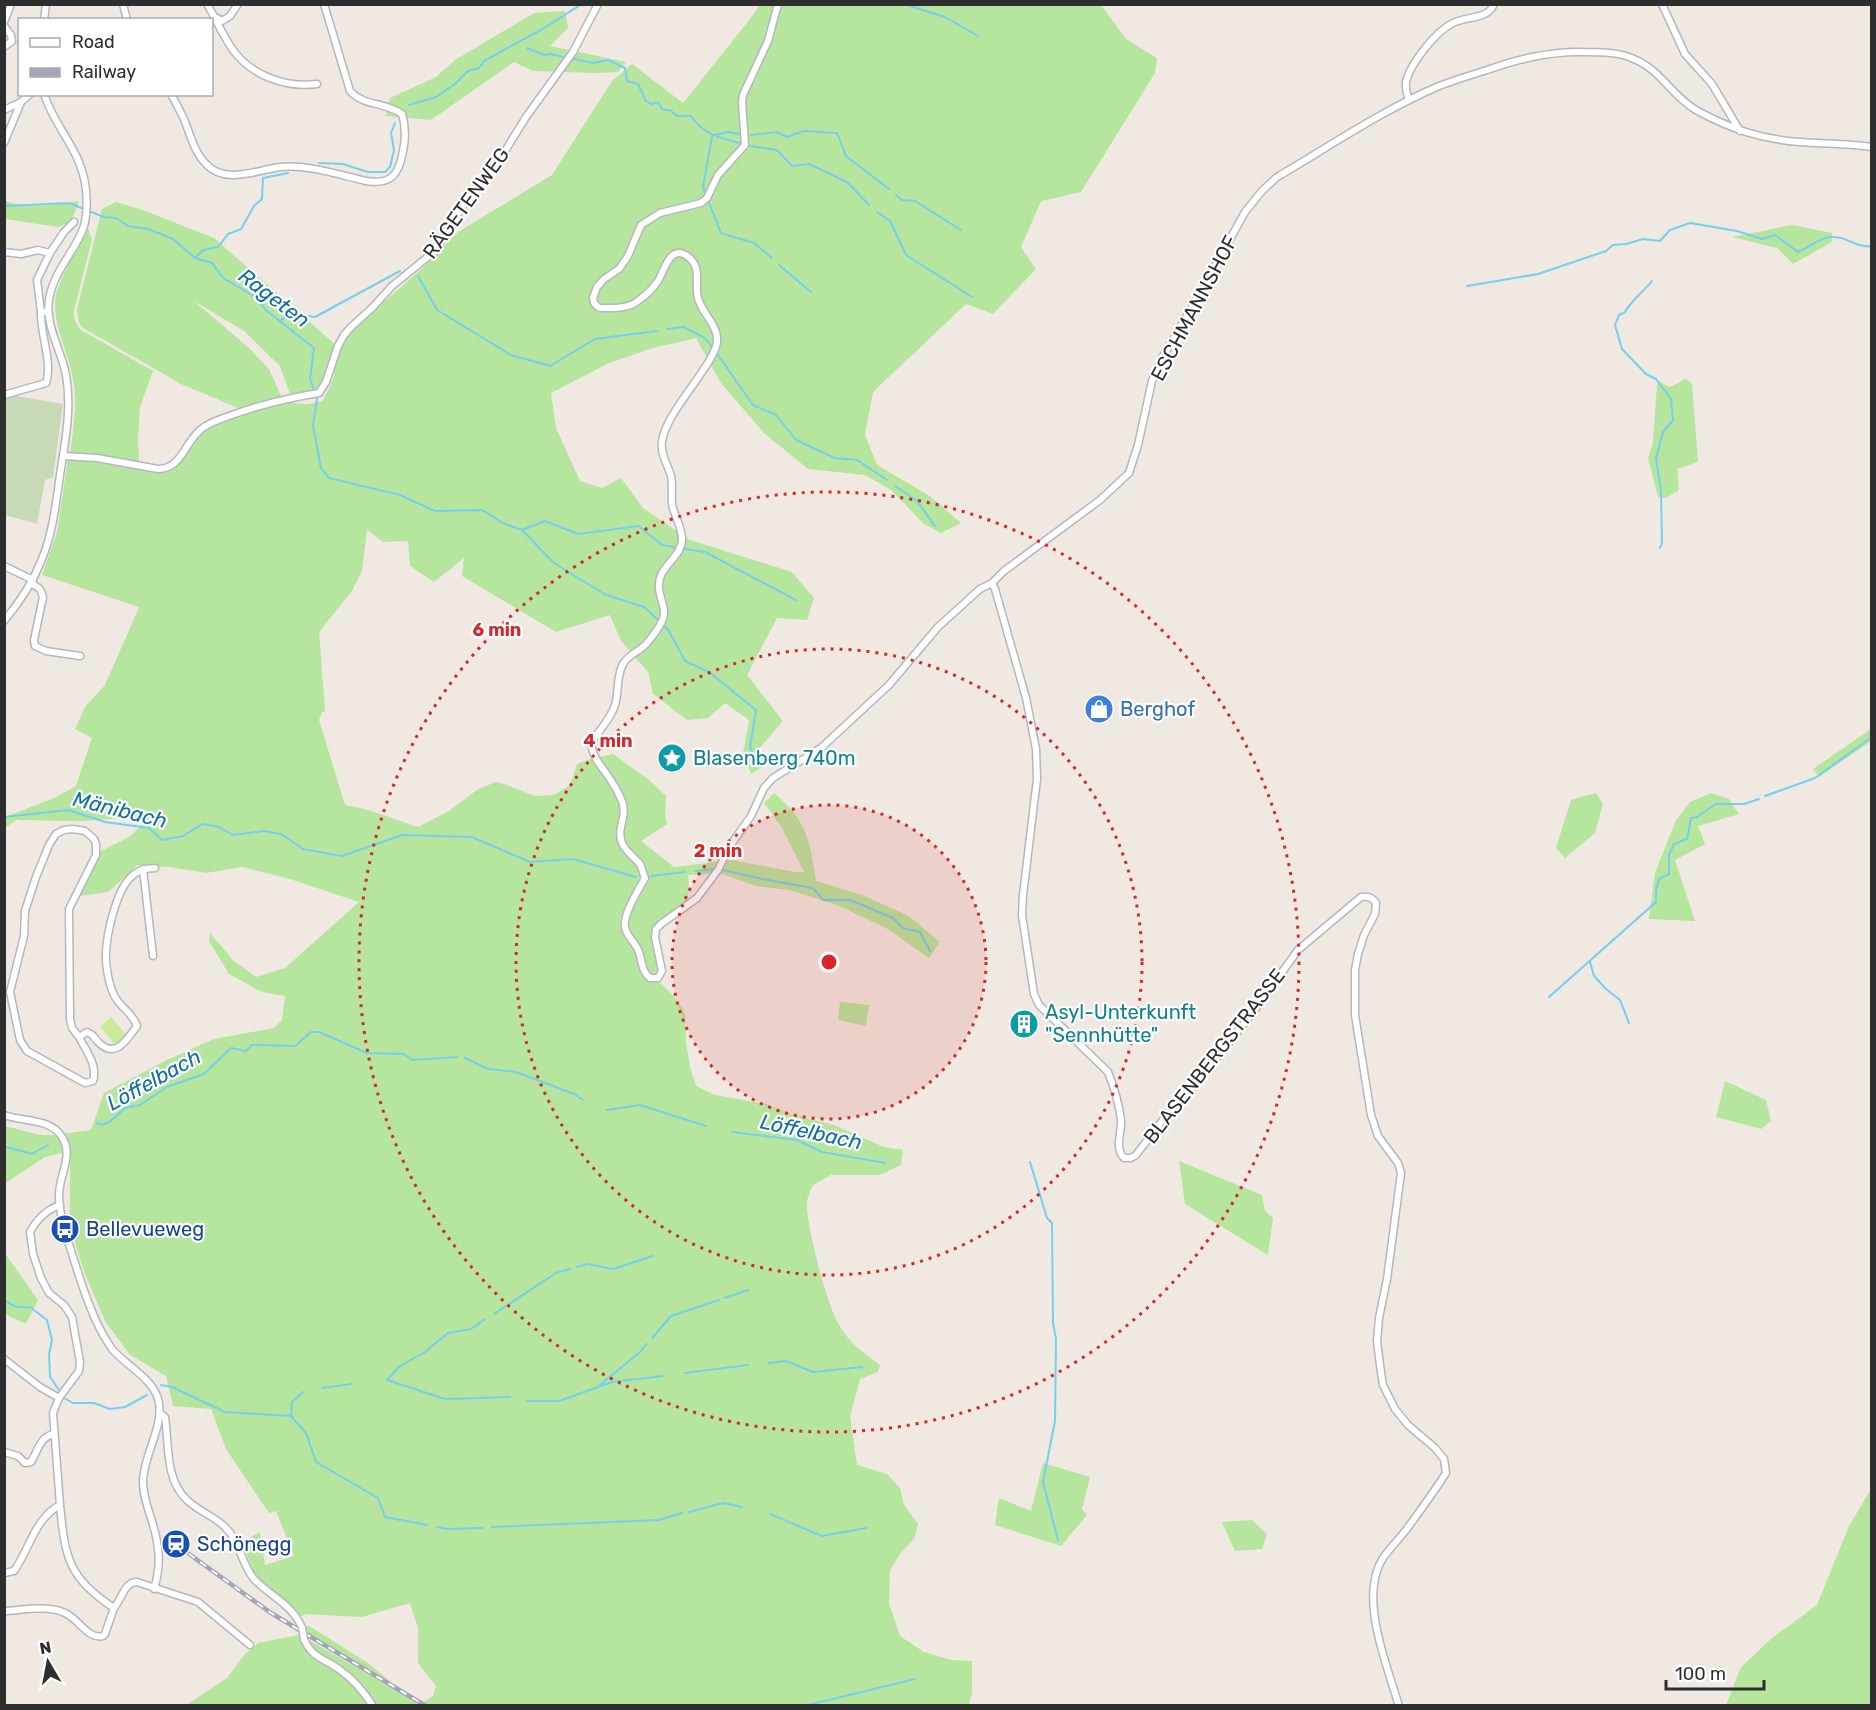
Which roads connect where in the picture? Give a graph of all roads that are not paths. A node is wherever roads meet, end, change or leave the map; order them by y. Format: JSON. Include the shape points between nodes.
{"nodes":[{"id":1,"x":11,"y":4,"type":"edge"},
{"id":2,"x":207,"y":4,"type":"edge"},
{"id":3,"x":238,"y":4,"type":"edge"},
{"id":4,"x":324,"y":4,"type":"edge"},
{"id":5,"x":598,"y":4,"type":"edge"},
{"id":6,"x":778,"y":4,"type":"edge"},
{"id":7,"x":1494,"y":4,"type":"edge"},
{"id":8,"x":1662,"y":4,"type":"edge"},
{"id":9,"x":215,"y":17,"type":"junction"},
{"id":10,"x":5,"y":22,"type":"edge"},
{"id":11,"x":4,"y":47,"type":"edge"},
{"id":12,"x":317,"y":84,"type":"dead end"},
{"id":13,"x":28,"y":96,"type":"edge"},
{"id":14,"x":45,"y":96,"type":"edge"},
{"id":15,"x":173,"y":96,"type":"edge"},
{"id":16,"x":1409,"y":100,"type":"junction"},
{"id":17,"x":21,"y":102,"type":"junction"},
{"id":18,"x":4,"y":110,"type":"edge"},
{"id":19,"x":1741,"y":132,"type":"junction"},
{"id":20,"x":4,"y":143,"type":"edge"},
{"id":21,"x":1872,"y":147,"type":"edge"},
{"id":22,"x":74,"y":222,"type":"dead end"},
{"id":23,"x":4,"y":252,"type":"edge"},
{"id":24,"x":50,"y":253,"type":"junction"},
{"id":25,"x":45,"y":312,"type":"junction"},
{"id":26,"x":4,"y":395,"type":"edge"},
{"id":27,"x":63,"y":456,"type":"junction"},
{"id":28,"x":4,"y":566,"type":"edge"},
{"id":29,"x":32,"y":582,"type":"junction"},
{"id":30,"x":992,"y":583,"type":"junction"},
{"id":31,"x":4,"y":621,"type":"edge"},
{"id":32,"x":80,"y":656,"type":"dead end"},
{"id":33,"x":143,"y":868,"type":"junction"},
{"id":34,"x":154,"y":868,"type":"dead end"},
{"id":35,"x":153,"y":956,"type":"dead end"},
{"id":36,"x":7,"y":992,"type":"edge"},
{"id":37,"x":79,"y":1037,"type":"junction"},
{"id":38,"x":4,"y":1115,"type":"edge"},
{"id":39,"x":60,"y":1205,"type":"junction"},
{"id":40,"x":4,"y":1359,"type":"edge"},
{"id":41,"x":59,"y":1398,"type":"junction"},
{"id":42,"x":160,"y":1413,"type":"junction"},
{"id":43,"x":53,"y":1434,"type":"junction"},
{"id":44,"x":4,"y":1452,"type":"edge"},
{"id":45,"x":60,"y":1505,"type":"junction"},
{"id":46,"x":4,"y":1573,"type":"edge"},
{"id":47,"x":154,"y":1589,"type":"junction"},
{"id":48,"x":114,"y":1608,"type":"junction"},
{"id":49,"x":4,"y":1611,"type":"edge"},
{"id":50,"x":250,"y":1645,"type":"dead end"},
{"id":51,"x":373,"y":1706,"type":"edge"},
{"id":52,"x":1399,"y":1706,"type":"edge"}],
"edges":[{"from":1,"to":10,"type":"street"},
{"from":2,"to":9,"type":"street"},
{"from":3,"to":9,"type":"street","via":[[226,20]]},
{"from":4,"to":15,"type":"street","via":[[350,91],[366,102],[386,105],[402,114],[406,135],[401,166],[386,181],[366,181],[292,166],[226,175],[215,171],[198,154]]},
{"from":5,"to":27,"type":"street","name":"RÄGETENWEG","via":[[573,52],[502,156],[469,196],[435,251],[351,327],[338,346],[320,393],[260,405],[212,423],[202,428],[166,469]]},
{"from":6,"to":30,"type":"street","via":[[768,40],[743,95],[745,145],[718,175],[701,203],[660,213],[641,225],[628,256],[597,287],[593,298],[599,308],[633,304],[650,292],[672,255],[680,253],[696,266],[700,305],[718,340],[661,442],[671,478],[672,505],[682,534],[682,543],[658,583],[665,610],[663,620],[646,644],[623,664],[610,717],[591,743],[596,760],[623,804],[622,844],[640,865],[645,878],[624,923],[645,974],[657,978],[662,972],[656,929],[697,898],[751,816],[764,788],[773,778],[821,748],[889,685],[938,627]]},
{"from":7,"to":16,"type":"street","via":[[1483,16],[1451,23],[1439,32],[1409,74]]},
{"from":8,"to":19,"type":"street","via":[[1685,54],[1712,84]]},
{"from":9,"to":12,"type":"street","via":[[233,50],[257,72],[273,80],[304,86]]},
{"from":10,"to":11,"type":"street","via":[[12,41]]},
{"from":13,"to":17,"type":"street"},
{"from":14,"to":25,"type":"street","via":[[78,157],[86,189],[84,226],[54,282]]},
{"from":16,"to":19,"type":"street","name":"ESCHMANNSHOF","via":[[1441,85],[1541,54],[1607,52],[1630,57],[1648,67],[1695,110]]},
{"from":16,"to":30,"type":"street","name":"ESCHMANNSHOF","via":[[1277,177],[1262,191],[1245,213],[1162,358],[1152,381],[1129,473]]},
{"from":17,"to":18,"type":"street"},
{"from":17,"to":20,"type":"street"},
{"from":19,"to":21,"type":"street","name":"ESCHMANNSHOF","via":[[1797,142]]},
{"from":22,"to":24,"type":"street"},
{"from":23,"to":24,"type":"street"},
{"from":24,"to":25,"type":"street","via":[[38,280]]},
{"from":25,"to":26,"type":"street","via":[[40,325],[48,370],[46,383]]},
{"from":25,"to":27,"type":"street","via":[[66,375],[68,414]]},
{"from":27,"to":29,"type":"street","via":[[48,541]]},
{"from":28,"to":29,"type":"street"},
{"from":29,"to":31,"type":"street"},
{"from":29,"to":32,"type":"street","via":[[43,597],[35,646]]},
{"from":30,"to":52,"type":"street","name":"BLASENBERGSTRASSE","via":[[1026,698],[1036,749],[1022,915],[1034,994],[1039,1005],[1108,1072],[1121,1121],[1119,1146],[1124,1158],[1136,1155],[1199,1080],[1298,950],[1361,897],[1373,898],[1376,903],[1358,954],[1355,1015],[1371,1115],[1378,1136],[1398,1162],[1401,1173],[1377,1341],[1388,1397],[1408,1425],[1444,1459],[1446,1473],[1377,1570],[1374,1615]]},
{"from":33,"to":34,"type":"street"},
{"from":33,"to":35,"type":"street"},
{"from":33,"to":37,"type":"street","via":[[121,892],[105,953],[116,998],[134,1016],[137,1026],[114,1049],[87,1032]]},
{"from":36,"to":37,"type":"street","via":[[20,1040],[27,1051],[85,1083],[93,1081],[95,1072]]},
{"from":36,"to":37,"type":"street","via":[[24,936],[25,911],[49,845],[56,834],[73,829],[85,831],[94,839],[96,855],[69,909],[70,1019]]},
{"from":38,"to":39,"type":"street","via":[[52,1127],[63,1138],[67,1158],[59,1186]]},
{"from":39,"to":41,"type":"street","via":[[41,1216],[30,1232],[41,1278],[49,1293],[72,1317],[80,1362],[79,1371]]},
{"from":39,"to":42,"type":"street","via":[[88,1302],[103,1335],[157,1393]]},
{"from":40,"to":41,"type":"street"},
{"from":41,"to":43,"type":"street","via":[[53,1413]]},
{"from":42,"to":47,"type":"street","via":[[143,1479],[159,1548],[159,1575]]},
{"from":42,"to":51,"type":"street","bridge":true,"via":[[165,1417],[170,1467],[180,1494],[225,1527],[255,1579],[292,1611],[311,1652],[342,1671]]},
{"from":43,"to":44,"type":"street","via":[[40,1443],[31,1462],[25,1463]]},
{"from":43,"to":45,"type":"street"},
{"from":45,"to":46,"type":"street","via":[[42,1519],[14,1571]]},
{"from":45,"to":48,"type":"street","via":[[64,1546],[72,1565],[81,1582]]},
{"from":47,"to":48,"type":"street","via":[[132,1582]]},
{"from":47,"to":50,"type":"street","via":[[198,1602]]},
{"from":48,"to":49,"type":"street","via":[[105,1634],[98,1637],[57,1610]]}]}
